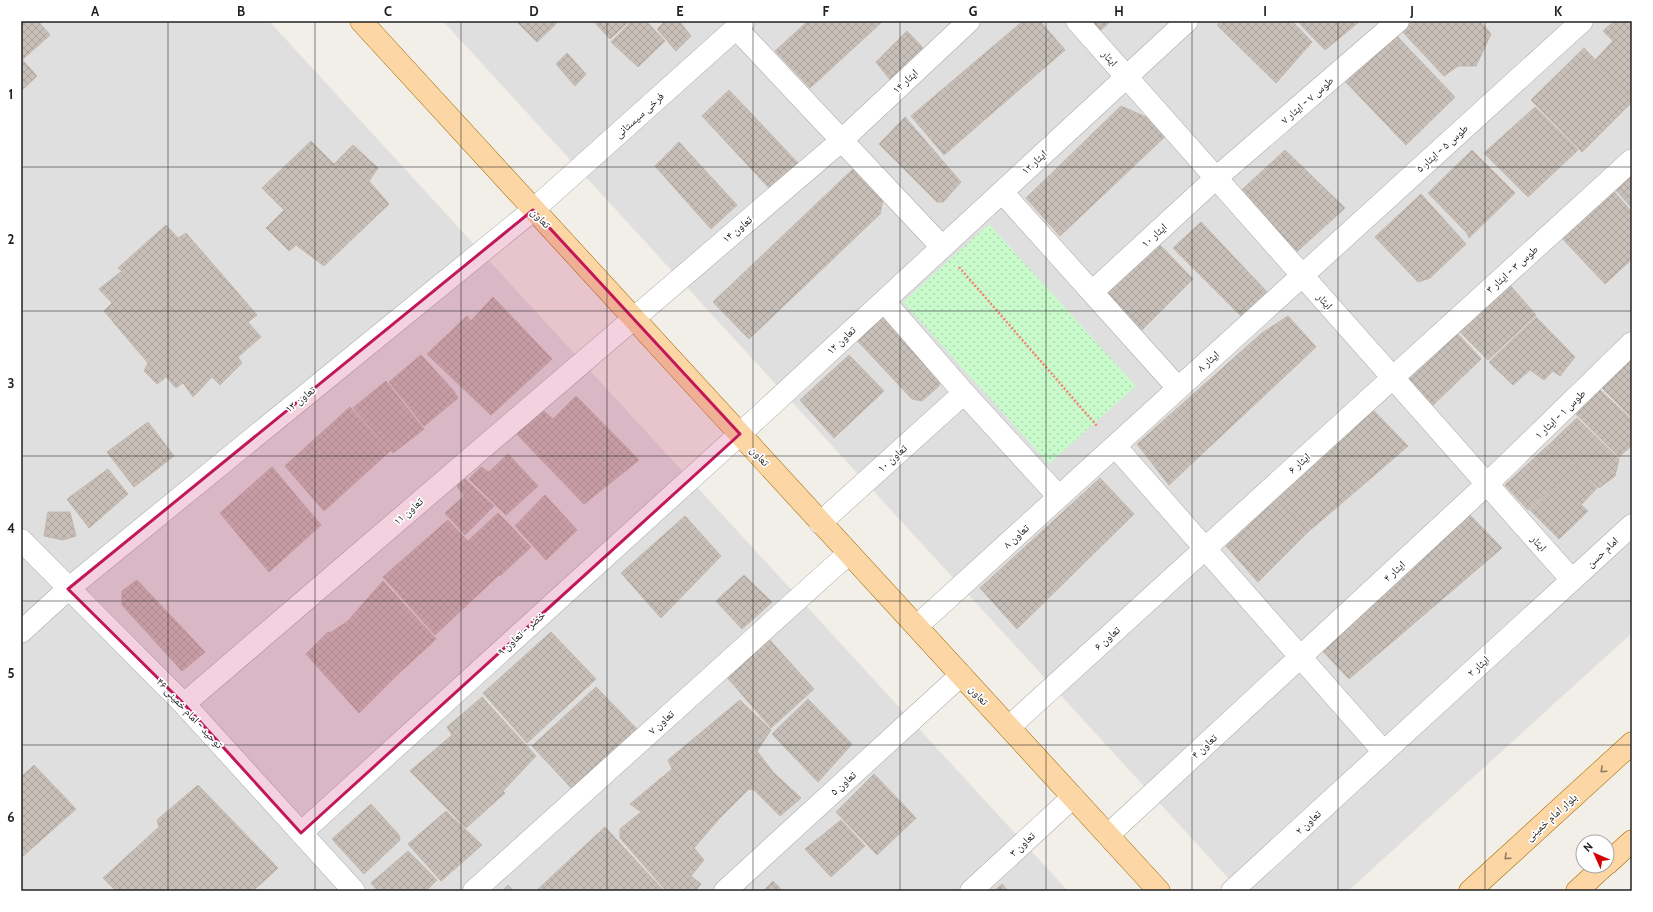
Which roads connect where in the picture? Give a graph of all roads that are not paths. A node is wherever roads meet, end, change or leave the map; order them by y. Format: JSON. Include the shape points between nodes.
{"nodes":[{"id":1,"x":361,"y":21,"type":"edge"},
{"id":2,"x":969,"y":21,"type":"edge"},
{"id":3,"x":1078,"y":21,"type":"edge"},
{"id":4,"x":1187,"y":21,"type":"edge"},
{"id":5,"x":1398,"y":21,"type":"edge"},
{"id":6,"x":1582,"y":21,"type":"edge"},
{"id":7,"x":740,"y":24,"type":"edge"},
{"id":8,"x":1126,"y":76,"type":"junction"},
{"id":9,"x":842,"y":140,"type":"junction"},
{"id":10,"x":1632,"y":160,"type":"edge"},
{"id":11,"x":1216,"y":178,"type":"junction"},
{"id":12,"x":1002,"y":192,"type":"junction"},
{"id":13,"x":533,"y":210,"type":"junction"},
{"id":14,"x":942,"y":247,"type":"junction"},
{"id":15,"x":1302,"y":276,"type":"junction"},
{"id":16,"x":1092,"y":292,"type":"junction"},
{"id":17,"x":884,"y":300,"type":"junction"},
{"id":18,"x":633,"y":317,"type":"junction"},
{"id":19,"x":1632,"y":343,"type":"edge"},
{"id":20,"x":1393,"y":377,"type":"junction"},
{"id":21,"x":1178,"y":388,"type":"junction"},
{"id":22,"x":964,"y":393,"type":"junction"},
{"id":23,"x":740,"y":434,"type":"junction"},
{"id":24,"x":1115,"y":446,"type":"junction"},
{"id":25,"x":1487,"y":484,"type":"junction"},
{"id":26,"x":1060,"y":497,"type":"junction"},
{"id":27,"x":820,"y":523,"type":"junction"},
{"id":28,"x":1632,"y":525,"type":"edge"},
{"id":29,"x":21,"y":540,"type":"edge"},
{"id":30,"x":1205,"y":548,"type":"junction"},
{"id":31,"x":849,"y":553,"type":"junction"},
{"id":32,"x":1572,"y":580,"type":"junction"},
{"id":33,"x":68,"y":589,"type":"junction"},
{"id":34,"x":917,"y":626,"type":"junction"},
{"id":35,"x":21,"y":632,"type":"edge"},
{"id":36,"x":1300,"y":657,"type":"junction"},
{"id":37,"x":961,"y":675,"type":"junction"},
{"id":38,"x":184,"y":704,"type":"junction"},
{"id":39,"x":1008,"y":727,"type":"junction"},
{"id":40,"x":1632,"y":743,"type":"edge"},
{"id":41,"x":1384,"y":752,"type":"junction"},
{"id":42,"x":1073,"y":797,"type":"junction"},
{"id":43,"x":301,"y":833,"type":"junction"},
{"id":44,"x":1108,"y":835,"type":"junction"},
{"id":45,"x":1632,"y":841,"type":"edge"},
{"id":46,"x":1615,"y":857,"type":"edge"},
{"id":47,"x":1595,"y":874,"type":"edge"},
{"id":48,"x":354,"y":891,"type":"edge"},
{"id":49,"x":474,"y":891,"type":"edge"},
{"id":50,"x":726,"y":891,"type":"edge"},
{"id":51,"x":971,"y":891,"type":"edge"},
{"id":52,"x":1159,"y":891,"type":"edge"},
{"id":53,"x":1232,"y":891,"type":"edge"},
{"id":54,"x":1470,"y":891,"type":"edge"},
{"id":55,"x":1577,"y":891,"type":"edge"}],
"edges":[{"from":1,"to":13,"type":"main road","name":"تعاون"},
{"from":2,"to":9,"type":"street","name":"ایثار ۱۴"},
{"from":3,"to":8,"type":"street","name":"ایثار"},
{"from":4,"to":8,"type":"street","name":"ایثار ۱۲"},
{"from":5,"to":11,"type":"street","name":"طوس ۷ - ایثار ۷"},
{"from":6,"to":15,"type":"street","name":"طوس ۵ - ایثار ۵"},
{"from":7,"to":9,"type":"street"},
{"from":7,"to":13,"type":"street","name":"فرخی سیستانی"},
{"from":8,"to":11,"type":"street","name":"ایثار"},
{"from":8,"to":12,"type":"street","name":"ایثار ۱۲"},
{"from":9,"to":14,"type":"street"},
{"from":9,"to":18,"type":"street","name":"تعاون ۱۴"},
{"from":10,"to":20,"type":"street","name":"طوس ۳ - ایثار ۳"},
{"from":11,"to":15,"type":"street","name":"ایثار"},
{"from":11,"to":16,"type":"street","name":"ایثار ۱۰"},
{"from":12,"to":14,"type":"street","name":"ایثار ۱۲"},
{"from":12,"to":16,"type":"street"},
{"from":13,"to":18,"type":"main road","name":"تعاون"},
{"from":13,"to":33,"type":"street","name":"تعاون ۱۳"},
{"from":14,"to":17,"type":"street","name":"تعاون ۱۲"},
{"from":15,"to":20,"type":"street","name":"ایثار"},
{"from":15,"to":21,"type":"street","name":"ایثار ۸"},
{"from":16,"to":21,"type":"street"},
{"from":17,"to":22,"type":"street"},
{"from":17,"to":23,"type":"street","name":"تعاون ۱۲"},
{"from":18,"to":23,"type":"main road","name":"تعاون"},
{"from":18,"to":38,"type":"street","name":"تعاون ۱۱"},
{"from":19,"to":25,"type":"street","name":"طوس ۱ - ایثار ۱"},
{"from":20,"to":25,"type":"street","name":"ایثار"},
{"from":20,"to":30,"type":"street","name":"ایثار ۶"},
{"from":21,"to":24,"type":"street","name":"ایثار ۸"},
{"from":22,"to":26,"type":"street"},
{"from":22,"to":27,"type":"street","name":"تعاون ۱۰"},
{"from":23,"to":27,"type":"main road","name":"تعاون"},
{"from":23,"to":43,"type":"street","name":"خضر - تعاون ۹"},
{"from":24,"to":26,"type":"street","name":"تعاون ۸"},
{"from":24,"to":30,"type":"street"},
{"from":25,"to":32,"type":"street","name":"ایثار"},
{"from":25,"to":36,"type":"street","name":"ایثار ۴"},
{"from":26,"to":34,"type":"street","name":"تعاون ۸"},
{"from":27,"to":31,"type":"main road","name":"تعاون"},
{"from":28,"to":32,"type":"street","name":"امام حسن"},
{"from":29,"to":33,"type":"street","name":"توحید - امام خمینی ۴۶"},
{"from":30,"to":36,"type":"street"},
{"from":30,"to":39,"type":"street","name":"تعاون ۶"},
{"from":31,"to":34,"type":"main road","name":"تعاون"},
{"from":31,"to":49,"type":"street","name":"تعاون ۷"},
{"from":32,"to":41,"type":"street","name":"ایثار ۲"},
{"from":33,"to":35,"type":"street","name":"تعاون ۱۳"},
{"from":33,"to":38,"type":"street","name":"توحید - امام خمینی ۴۶"},
{"from":34,"to":37,"type":"main road","name":"تعاون"},
{"from":36,"to":41,"type":"street"},
{"from":36,"to":44,"type":"street","name":"تعاون ۴"},
{"from":37,"to":39,"type":"main road","name":"تعاون"},
{"from":37,"to":50,"type":"street","name":"تعاون ۵"},
{"from":38,"to":43,"type":"street","name":"توحید - امام خمینی ۴۶"},
{"from":39,"to":42,"type":"main road","name":"تعاون"},
{"from":40,"to":54,"type":"main road","name":"بلوار امام خمینی","one_way":true},
{"from":41,"to":53,"type":"street","name":"تعاون ۲"},
{"from":42,"to":44,"type":"main road","name":"تعاون"},
{"from":42,"to":51,"type":"street","name":"تعاون ۳"},
{"from":43,"to":48,"type":"street","name":"توحید - امام خمینی ۴۶"},
{"from":44,"to":52,"type":"main road","name":"تعاون"},
{"from":45,"to":46,"type":"main road"},
{"from":47,"to":55,"type":"main road"}]}
